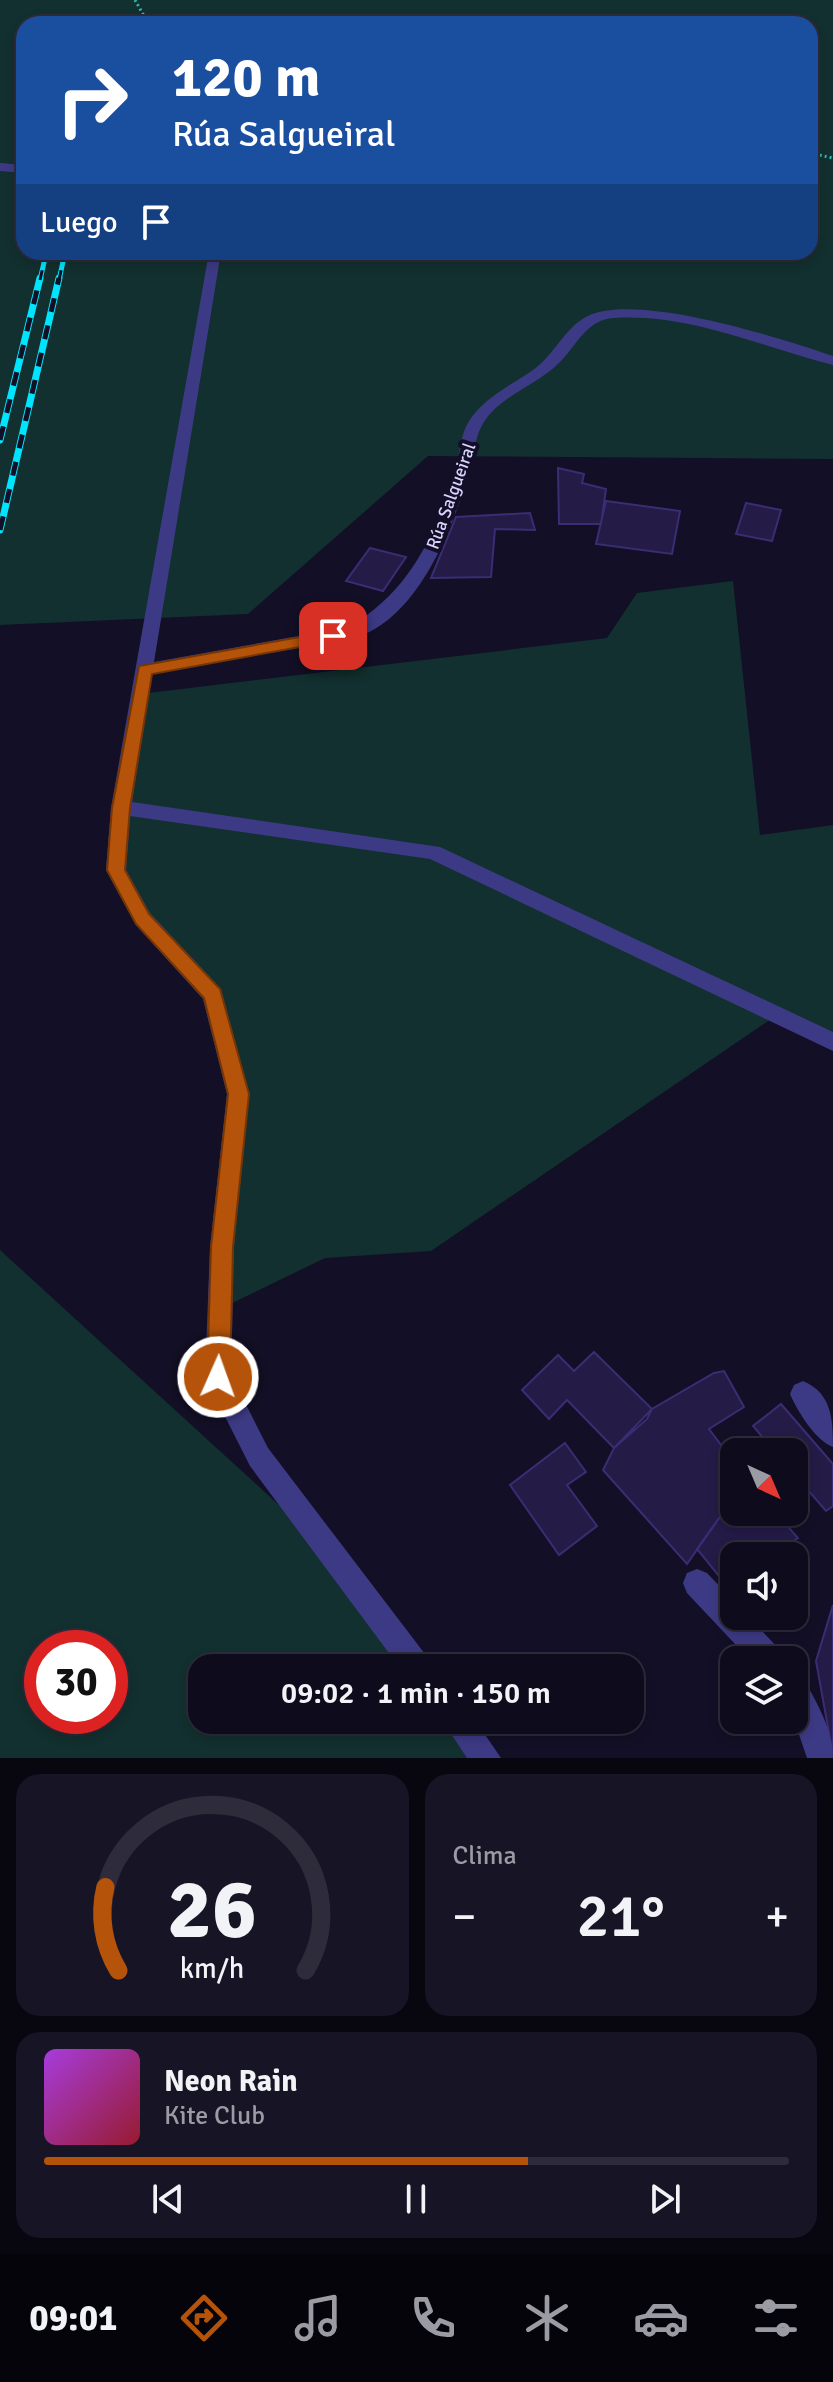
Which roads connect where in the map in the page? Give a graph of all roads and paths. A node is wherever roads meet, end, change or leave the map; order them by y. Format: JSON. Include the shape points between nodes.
{"nodes":[{"id":1,"x":214,"y":260,"type":"edge"},
{"id":2,"x":833,"y":361,"type":"edge"},
{"id":3,"x":144,"y":670,"type":"junction"},
{"id":4,"x":121,"y":808,"type":"junction"},
{"id":5,"x":833,"y":1042,"type":"edge"},
{"id":6,"x":803,"y":1394,"type":"dead end"},
{"id":7,"x":833,"y":1434,"type":"edge"},
{"id":8,"x":697,"y":1583,"type":"dead end"},
{"id":9,"x":757,"y":1646,"type":"edge"},
{"id":10,"x":407,"y":1654,"type":"edge"},
{"id":11,"x":808,"y":1717,"type":"edge"},
{"id":12,"x":468,"y":1734,"type":"edge"},
{"id":13,"x":486,"y":1758,"type":"edge"},
{"id":14,"x":822,"y":1758,"type":"edge"}],
"edges":[{"from":1,"to":3,"type":"street"},
{"from":2,"to":3,"type":"street","name":"Rúa Salgueiral","via":[[725,329],[649,315],[612,312],[589,320],[553,362],[477,420],[422,573],[383,617],[354,632]]},
{"from":3,"to":4,"type":"street"},
{"from":4,"to":5,"type":"street","via":[[433,852]]},
{"from":4,"to":10,"type":"street","via":[[116,870],[143,919],[213,995],[238,1094],[222,1247],[218,1377],[259,1457]]},
{"from":6,"to":7,"type":"street"},
{"from":8,"to":9,"type":"street"},
{"from":11,"to":14,"type":"street"},
{"from":12,"to":13,"type":"street"}]}
